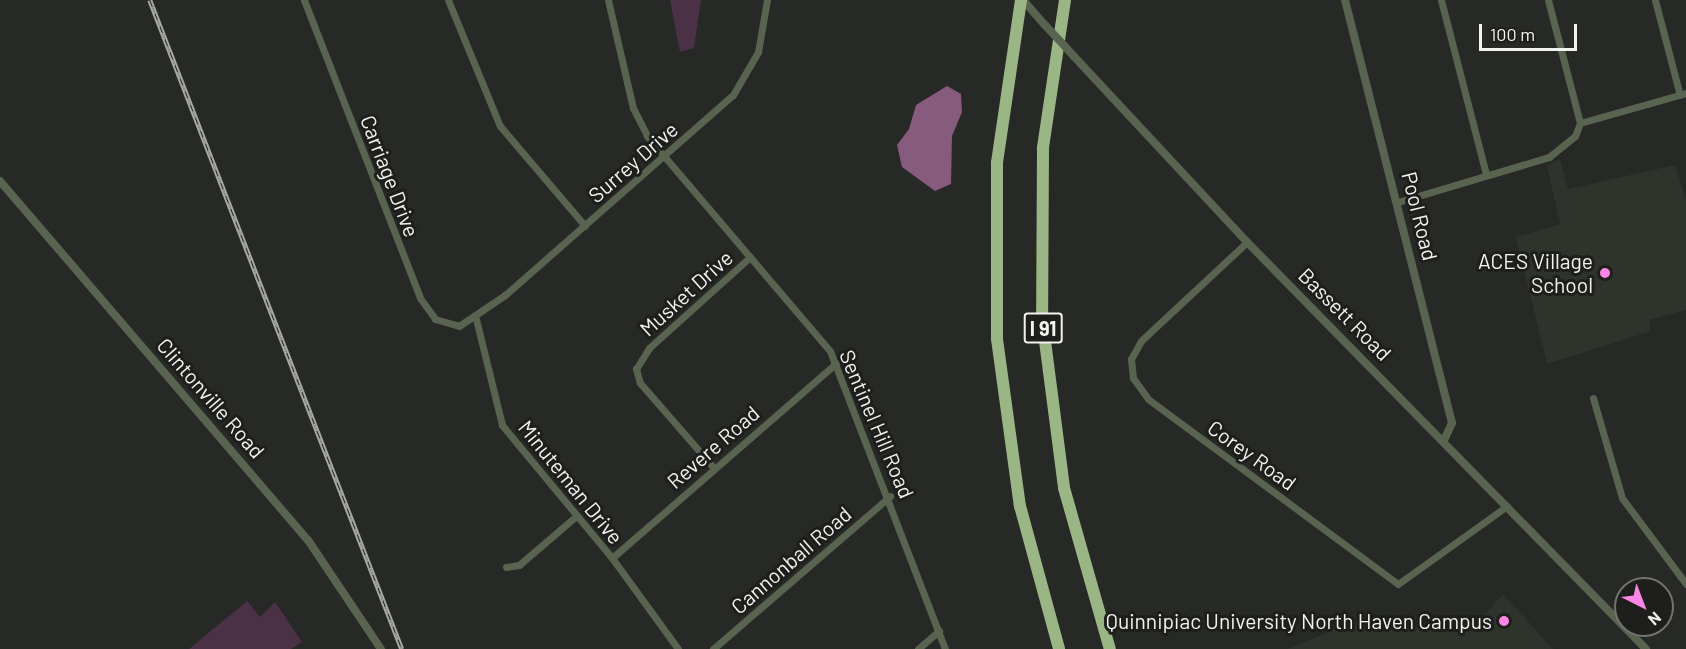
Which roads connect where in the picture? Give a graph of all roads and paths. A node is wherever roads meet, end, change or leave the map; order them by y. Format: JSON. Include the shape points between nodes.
{"nodes":[{"id":1,"x":304,"y":0,"type":"edge"},
{"id":2,"x":448,"y":0,"type":"edge"},
{"id":3,"x":608,"y":0,"type":"edge"},
{"id":4,"x":767,"y":0,"type":"edge"},
{"id":5,"x":1022,"y":0,"type":"edge"},
{"id":6,"x":1065,"y":0,"type":"edge"},
{"id":7,"x":1345,"y":0,"type":"edge"},
{"id":8,"x":1441,"y":0,"type":"edge"},
{"id":9,"x":1548,"y":0,"type":"edge"},
{"id":10,"x":1655,"y":0,"type":"edge"},
{"id":11,"x":1683,"y":94,"type":"edge"},
{"id":12,"x":1580,"y":123,"type":"junction"},
{"id":13,"x":663,"y":157,"type":"junction"},
{"id":14,"x":1486,"y":174,"type":"junction"},
{"id":15,"x":0,"y":181,"type":"edge"},
{"id":16,"x":1398,"y":202,"type":"junction"},
{"id":17,"x":585,"y":226,"type":"junction"},
{"id":18,"x":1247,"y":242,"type":"junction"},
{"id":19,"x":750,"y":257,"type":"junction"},
{"id":20,"x":476,"y":319,"type":"junction"},
{"id":21,"x":836,"y":363,"type":"junction"},
{"id":22,"x":1593,"y":398,"type":"dead end"},
{"id":23,"x":1444,"y":440,"type":"junction"},
{"id":24,"x":714,"y":468,"type":"junction"},
{"id":25,"x":891,"y":496,"type":"junction"},
{"id":26,"x":1507,"y":506,"type":"junction"},
{"id":27,"x":575,"y":517,"type":"junction"},
{"id":28,"x":612,"y":558,"type":"junction"},
{"id":29,"x":506,"y":567,"type":"dead end"},
{"id":30,"x":1686,"y":584,"type":"edge"},
{"id":31,"x":939,"y":631,"type":"junction"},
{"id":32,"x":381,"y":649,"type":"edge"},
{"id":33,"x":678,"y":649,"type":"edge"},
{"id":34,"x":713,"y":649,"type":"edge"},
{"id":35,"x":918,"y":649,"type":"edge"},
{"id":36,"x":945,"y":649,"type":"edge"},
{"id":37,"x":1059,"y":649,"type":"edge"},
{"id":38,"x":1110,"y":649,"type":"edge"},
{"id":39,"x":1647,"y":649,"type":"edge"}],
"edges":[{"from":1,"to":20,"type":"street","name":"Carriage Drive","via":[[424,307],[450,326]]},
{"from":2,"to":17,"type":"street","via":[[500,126]]},
{"from":3,"to":13,"type":"street","name":"Sentinel Hill Road","via":[[636,117]]},
{"from":4,"to":13,"type":"street","name":"Surrey Drive","via":[[761,43],[746,79]]},
{"from":5,"to":18,"type":"street","name":"Bassett Road","bridge":true},
{"from":5,"to":37,"type":"highway","number":"I 91","via":[[997,171],[997,339],[1020,506]]},
{"from":6,"to":38,"type":"highway","number":"I 91","via":[[1043,148],[1042,318],[1064,488]]},
{"from":7,"to":16,"type":"street","name":"Pool Road"},
{"from":8,"to":14,"type":"street"},
{"from":9,"to":12,"type":"street"},
{"from":10,"to":11,"type":"street"},
{"from":11,"to":12,"type":"street"},
{"from":12,"to":14,"type":"street","via":[[1575,136],[1549,157]]},
{"from":13,"to":17,"type":"street","name":"Surrey Drive"},
{"from":13,"to":19,"type":"street","name":"Sentinel Hill Road"},
{"from":14,"to":16,"type":"street"},
{"from":15,"to":32,"type":"street","name":"Clintonville Road","via":[[308,540]]},
{"from":16,"to":23,"type":"street","name":"Pool Road","via":[[1452,423]]},
{"from":17,"to":20,"type":"street","name":"Surrey Drive"},
{"from":18,"to":23,"type":"street","name":"Bassett Road"},
{"from":18,"to":26,"type":"street","name":"Corey Road","via":[[1141,341],[1131,359],[1133,378],[1148,399],[1398,584]]},
{"from":19,"to":21,"type":"street","name":"Sentinel Hill Road"},
{"from":19,"to":24,"type":"street","name":"Musket Drive","via":[[649,348],[636,369],[640,383]]},
{"from":20,"to":27,"type":"street","name":"Minuteman Drive","via":[[502,424]]},
{"from":21,"to":24,"type":"street","name":"Revere Road"},
{"from":21,"to":25,"type":"street","name":"Sentinel Hill Road"},
{"from":22,"to":30,"type":"street","via":[[1622,498]]},
{"from":23,"to":26,"type":"street","name":"Bassett Road"},
{"from":24,"to":28,"type":"street","name":"Revere Road"},
{"from":25,"to":31,"type":"street","name":"Sentinel Hill Road"},
{"from":25,"to":34,"type":"street","name":"Cannonball Road"},
{"from":26,"to":39,"type":"street","name":"Bassett Road"},
{"from":27,"to":28,"type":"street","name":"Minuteman Drive"},
{"from":27,"to":29,"type":"street","via":[[519,565]]},
{"from":28,"to":33,"type":"street","name":"Minuteman Drive"},
{"from":31,"to":35,"type":"street"},
{"from":31,"to":36,"type":"street","name":"Sentinel Hill Road"}]}
